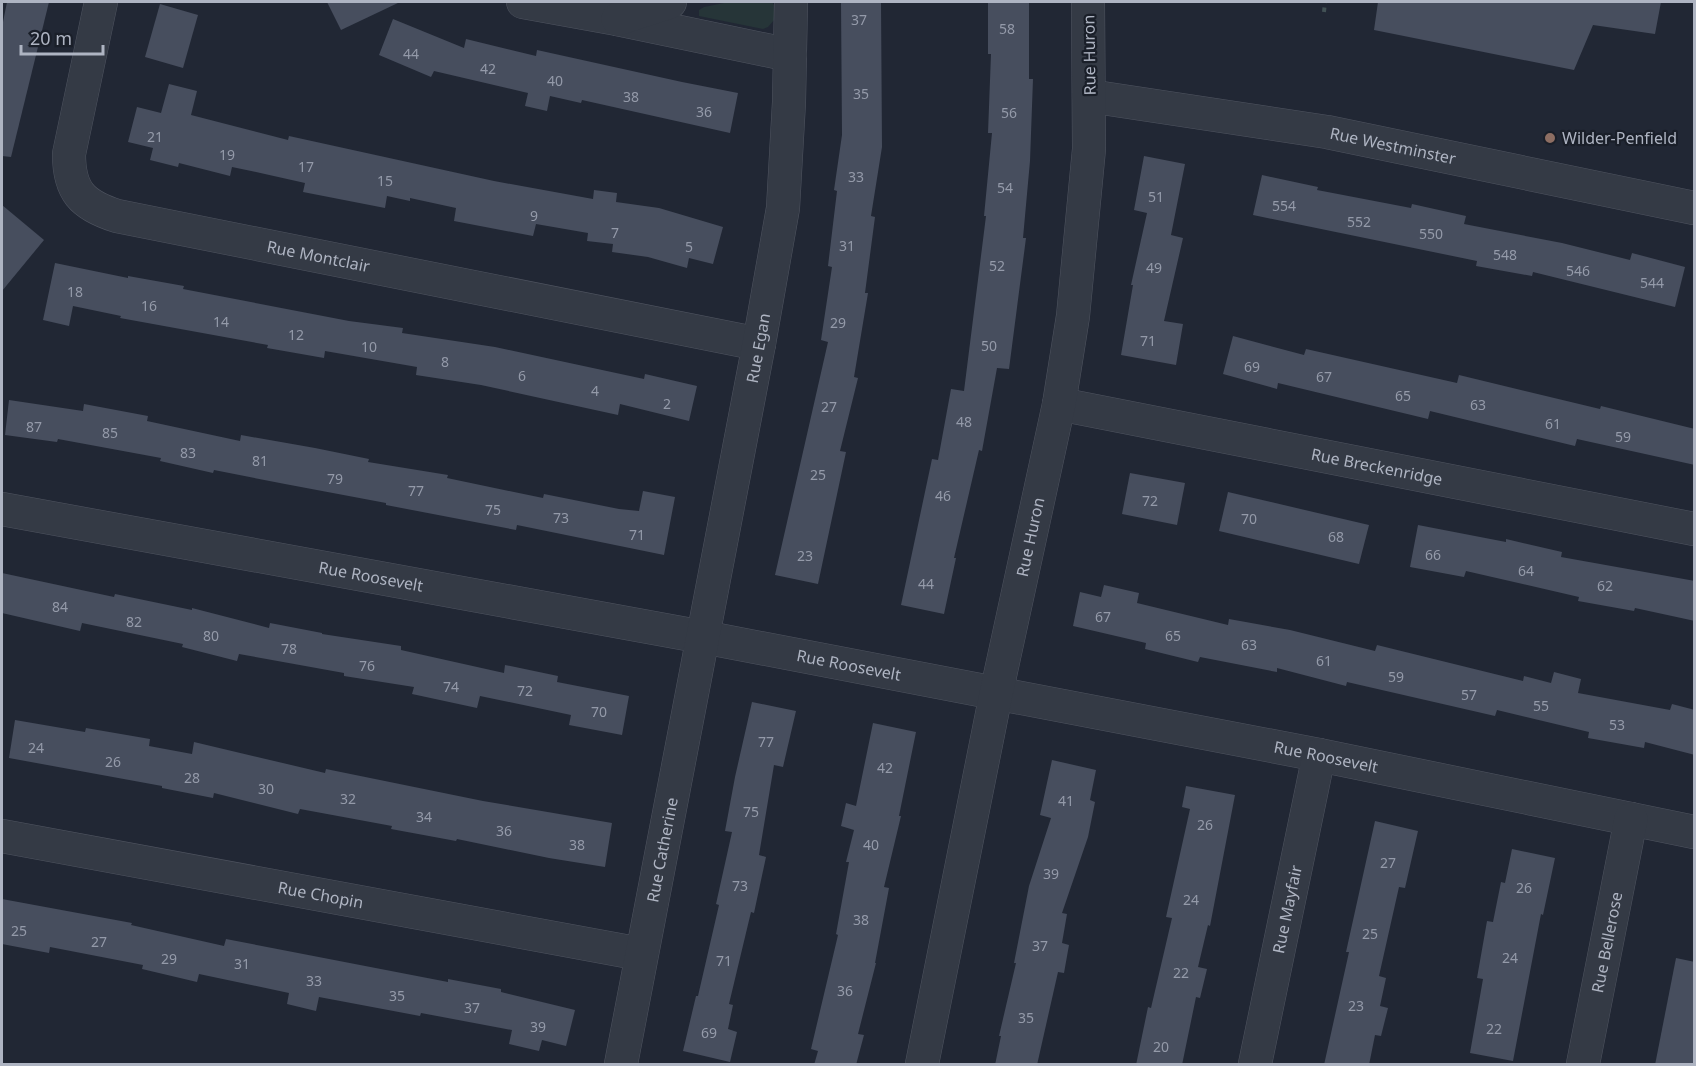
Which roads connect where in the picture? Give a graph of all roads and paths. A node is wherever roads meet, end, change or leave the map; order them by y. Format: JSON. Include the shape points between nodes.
{"nodes":[{"id":1,"x":101,"y":2,"type":"edge"},
{"id":2,"x":523,"y":2,"type":"edge"},
{"id":3,"x":670,"y":2,"type":"edge"},
{"id":4,"x":791,"y":2,"type":"edge"},
{"id":5,"x":1088,"y":2,"type":"edge"},
{"id":6,"x":1326,"y":2,"type":"edge"},
{"id":7,"x":1324,"y":12,"type":"dead end"},
{"id":8,"x":617,"y":19,"type":"junction"},
{"id":9,"x":790,"y":55,"type":"junction"},
{"id":10,"x":1089,"y":96,"type":"junction"},
{"id":11,"x":1695,"y":208,"type":"edge"},
{"id":12,"x":759,"y":344,"type":"junction"},
{"id":13,"x":1059,"y":404,"type":"junction"},
{"id":14,"x":2,"y":509,"type":"edge"},
{"id":15,"x":1695,"y":529,"type":"edge"},
{"id":16,"x":703,"y":637,"type":"junction"},
{"id":17,"x":996,"y":694,"type":"junction"},
{"id":18,"x":1319,"y":755,"type":"junction"},
{"id":19,"x":1631,"y":819,"type":"junction"},
{"id":20,"x":1695,"y":832,"type":"edge"},
{"id":21,"x":2,"y":836,"type":"edge"},
{"id":22,"x":641,"y":954,"type":"junction"},
{"id":23,"x":621,"y":1065,"type":"edge"},
{"id":24,"x":922,"y":1065,"type":"edge"},
{"id":25,"x":1255,"y":1065,"type":"edge"},
{"id":26,"x":1583,"y":1065,"type":"edge"}],
"edges":[{"from":1,"to":12,"type":"street","name":"Rue Montclair","via":[[69,154],[69,172],[75,189],[101,211]]},
{"from":2,"to":8,"type":"street"},
{"from":3,"to":8,"type":"street"},
{"from":4,"to":9,"type":"street","name":"Rue Egan"},
{"from":5,"to":10,"type":"street","name":"Rue Huron"},
{"from":6,"to":7,"type":"path"},
{"from":8,"to":9,"type":"street"},
{"from":9,"to":12,"type":"street","name":"Rue Egan","via":[[783,208]]},
{"from":10,"to":11,"type":"street","name":"Rue Westminster","via":[[1327,132]]},
{"from":10,"to":13,"type":"street","name":"Rue Huron","via":[[1083,225]]},
{"from":12,"to":16,"type":"street","name":"Rue Egan"},
{"from":13,"to":15,"type":"street","name":"Rue Breckenridge"},
{"from":13,"to":17,"type":"street","name":"Rue Huron"},
{"from":14,"to":16,"type":"street","name":"Rue Roosevelt"},
{"from":16,"to":17,"type":"street","name":"Rue Roosevelt"},
{"from":16,"to":22,"type":"street","name":"Rue Catherine"},
{"from":17,"to":18,"type":"street","name":"Rue Roosevelt"},
{"from":17,"to":24,"type":"street","name":"Rue Huron"},
{"from":18,"to":19,"type":"street","name":"Rue Roosevelt"},
{"from":18,"to":25,"type":"street","name":"Rue Mayfair"},
{"from":19,"to":20,"type":"street","name":"Rue Roosevelt"},
{"from":19,"to":26,"type":"street","name":"Rue Bellerose"},
{"from":21,"to":22,"type":"street","name":"Rue Chopin"},
{"from":22,"to":23,"type":"street","name":"Rue Catherine"}]}
